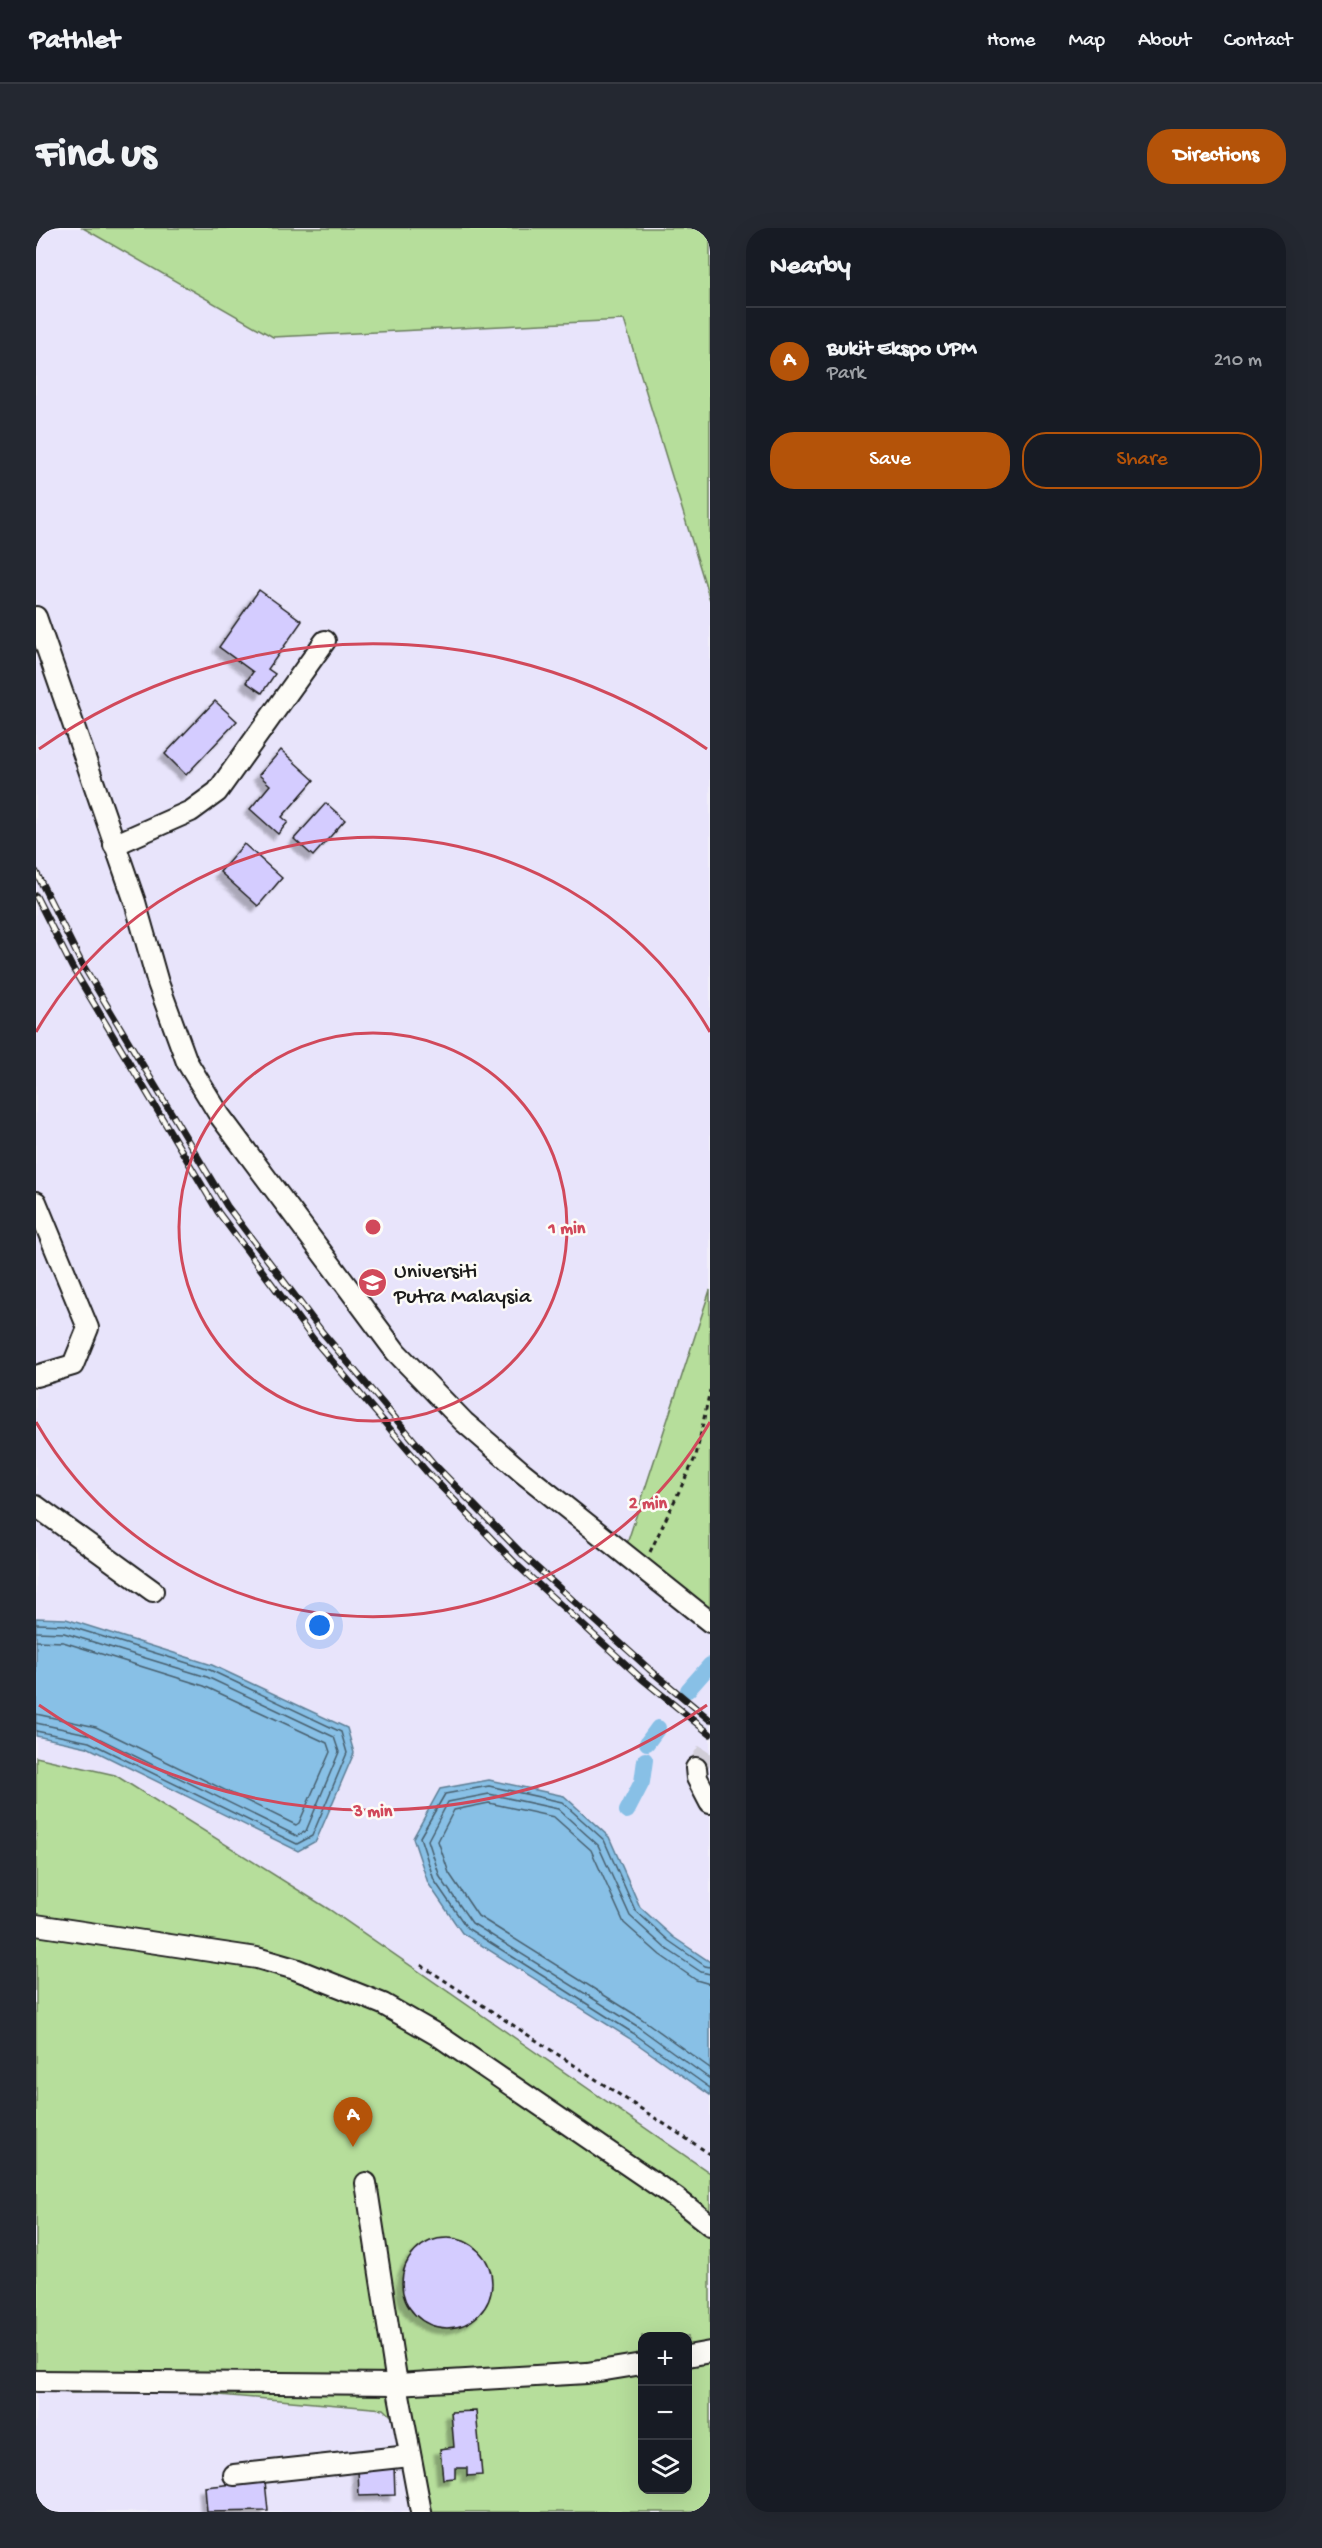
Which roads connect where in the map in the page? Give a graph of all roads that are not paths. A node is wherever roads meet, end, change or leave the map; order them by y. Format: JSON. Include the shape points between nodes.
{"nodes":[{"id":1,"x":36,"y":617,"type":"edge"},
{"id":2,"x":325,"y":641,"type":"dead end"},
{"id":3,"x":114,"y":845,"type":"junction"},
{"id":4,"x":36,"y":1202,"type":"edge"},
{"id":5,"x":36,"y":1376,"type":"edge"},
{"id":6,"x":36,"y":1506,"type":"edge"},
{"id":7,"x":153,"y":1591,"type":"dead end"},
{"id":8,"x":710,"y":1622,"type":"edge"},
{"id":9,"x":696,"y":1768,"type":"dead end"},
{"id":10,"x":710,"y":1803,"type":"edge"},
{"id":11,"x":36,"y":1925,"type":"edge"},
{"id":12,"x":366,"y":2183,"type":"dead end"},
{"id":13,"x":710,"y":2225,"type":"edge"},
{"id":14,"x":710,"y":2352,"type":"edge"},
{"id":15,"x":692,"y":2355,"type":"edge"},
{"id":16,"x":638,"y":2365,"type":"edge"},
{"id":17,"x":36,"y":2381,"type":"edge"},
{"id":18,"x":397,"y":2384,"type":"junction"},
{"id":19,"x":409,"y":2456,"type":"junction"},
{"id":20,"x":234,"y":2475,"type":"dead end"},
{"id":21,"x":421,"y":2512,"type":"edge"}],
"edges":[{"from":1,"to":3,"type":"street"},
{"from":2,"to":3,"type":"street","via":[[217,792],[191,811]]},
{"from":3,"to":8,"type":"street","via":[[187,1062],[220,1116],[396,1352],[464,1422]]},
{"from":4,"to":5,"type":"street","via":[[88,1328],[73,1365]]},
{"from":6,"to":7,"type":"street"},
{"from":9,"to":10,"type":"street"},
{"from":11,"to":13,"type":"street","via":[[257,1958],[383,2004],[439,2036]]},
{"from":12,"to":18,"type":"street"},
{"from":14,"to":15,"type":"street"},
{"from":16,"to":18,"type":"street","via":[[587,2373]]},
{"from":17,"to":18,"type":"street"},
{"from":18,"to":19,"type":"street"},
{"from":19,"to":20,"type":"street"},
{"from":19,"to":21,"type":"street"}]}
